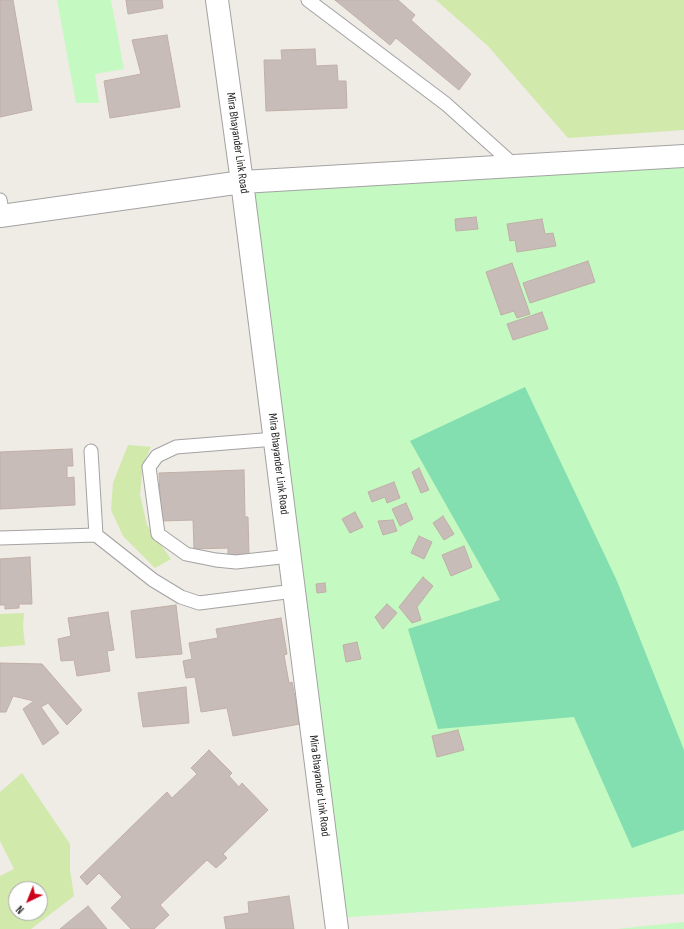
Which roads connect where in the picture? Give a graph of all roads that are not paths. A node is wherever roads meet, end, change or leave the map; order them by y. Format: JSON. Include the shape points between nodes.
{"nodes":[{"id":1,"x":217,"y":0,"type":"edge"},
{"id":2,"x":308,"y":0,"type":"edge"},
{"id":3,"x":684,"y":156,"type":"edge"},
{"id":4,"x":515,"y":166,"type":"junction"},
{"id":5,"x":242,"y":182,"type":"junction"},
{"id":6,"x":1,"y":210,"type":"edge"},
{"id":7,"x":275,"y":439,"type":"junction"},
{"id":8,"x":91,"y":451,"type":"dead end"},
{"id":9,"x":96,"y":535,"type":"junction"},
{"id":10,"x":0,"y":538,"type":"edge"},
{"id":11,"x":290,"y":556,"type":"junction"},
{"id":12,"x":294,"y":591,"type":"junction"},
{"id":13,"x":337,"y":929,"type":"edge"}],
"edges":[{"from":1,"to":5,"type":"street","name":"Mira Bhayander Link Road"},
{"from":2,"to":4,"type":"lane","via":[[446,104]]},
{"from":3,"to":4,"type":"street"},
{"from":4,"to":5,"type":"street"},
{"from":5,"to":6,"type":"street"},
{"from":5,"to":7,"type":"street","name":"Mira Bhayander Link Road"},
{"from":7,"to":11,"type":"street","name":"Mira Bhayander Link Road"},
{"from":7,"to":11,"type":"lane","via":[[176,447],[157,456],[149,467],[158,534],[186,554],[236,562]]},
{"from":8,"to":9,"type":"lane"},
{"from":9,"to":10,"type":"lane"},
{"from":9,"to":12,"type":"lane","via":[[153,580],[181,597],[199,603]]},
{"from":11,"to":12,"type":"street","name":"Mira Bhayander Link Road"},
{"from":12,"to":13,"type":"street","name":"Mira Bhayander Link Road"}]}
